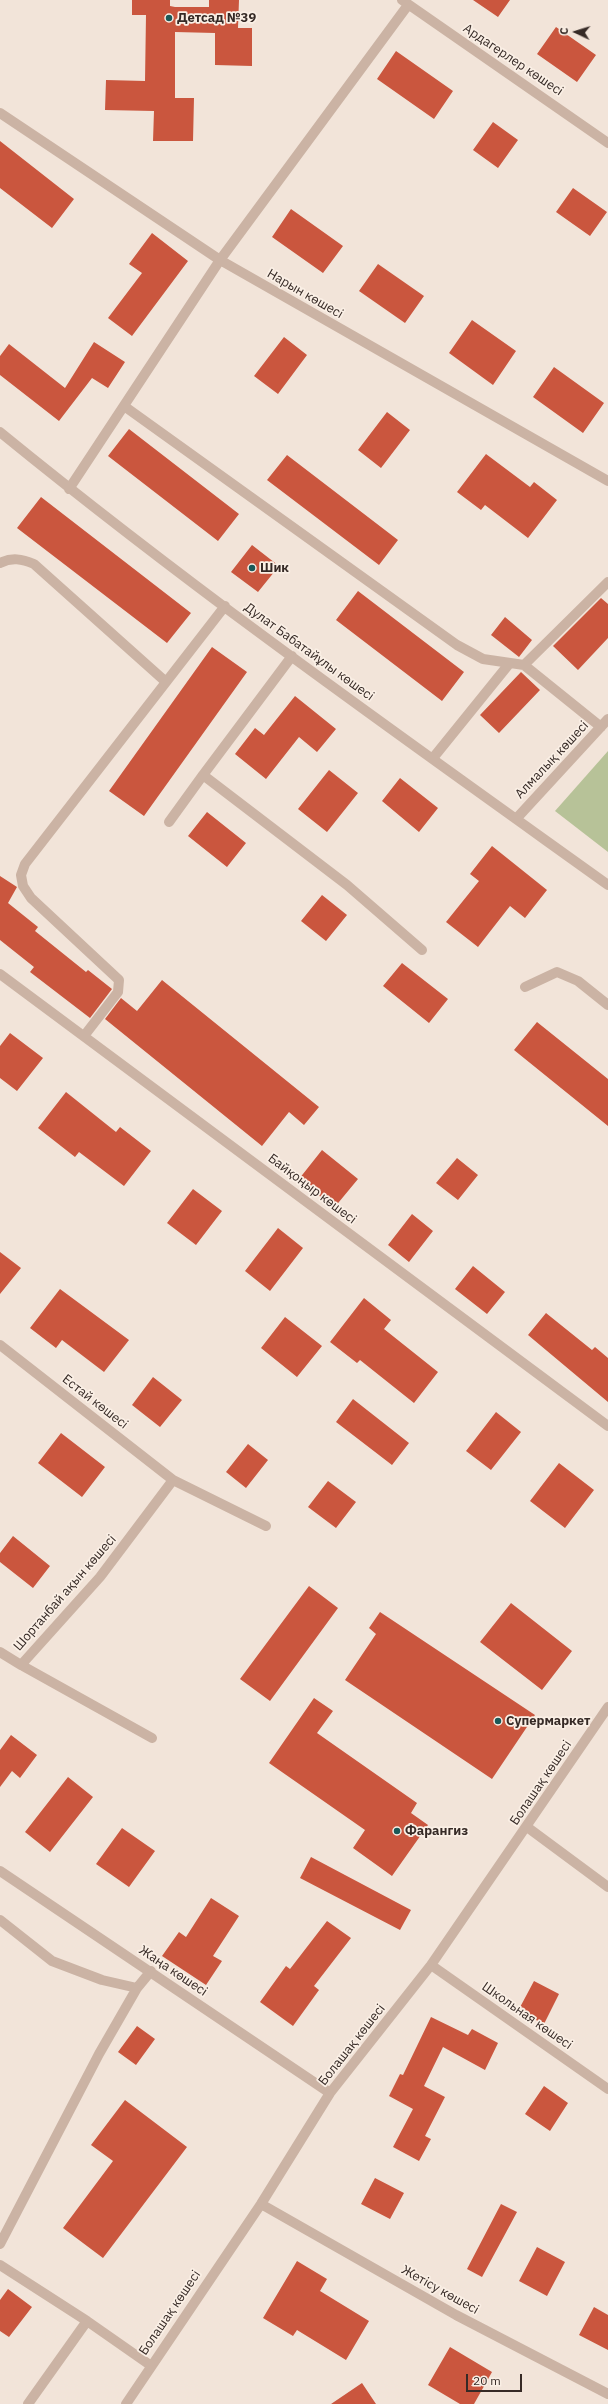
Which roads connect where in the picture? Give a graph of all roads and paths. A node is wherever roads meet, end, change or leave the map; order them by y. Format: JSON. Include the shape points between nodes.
{"nodes":[{"id":1,"x":405,"y":2,"type":"edge"},
{"id":2,"x":0,"y":113,"type":"edge"},
{"id":3,"x":608,"y":143,"type":"edge"},
{"id":4,"x":220,"y":260,"type":"junction"},
{"id":5,"x":124,"y":406,"type":"junction"},
{"id":6,"x":0,"y":432,"type":"edge"},
{"id":7,"x":608,"y":481,"type":"edge"},
{"id":8,"x":69,"y":489,"type":"junction"},
{"id":9,"x":0,"y":563,"type":"edge"},
{"id":10,"x":608,"y":582,"type":"edge"},
{"id":11,"x":224,"y":606,"type":"junction"},
{"id":12,"x":292,"y":656,"type":"junction"},
{"id":13,"x":509,"y":664,"type":"junction"},
{"id":14,"x":524,"y":666,"type":"junction"},
{"id":15,"x":166,"y":682,"type":"junction"},
{"id":16,"x":604,"y":723,"type":"edge"},
{"id":17,"x":433,"y":758,"type":"junction"},
{"id":18,"x":203,"y":775,"type":"junction"},
{"id":19,"x":516,"y":819,"type":"junction"},
{"id":20,"x":169,"y":822,"type":"dead end"},
{"id":21,"x":608,"y":885,"type":"edge"},
{"id":22,"x":422,"y":950,"type":"dead end"},
{"id":23,"x":0,"y":974,"type":"edge"},
{"id":24,"x":525,"y":987,"type":"dead end"},
{"id":25,"x":608,"y":1005,"type":"edge"},
{"id":26,"x":84,"y":1036,"type":"junction"},
{"id":27,"x":0,"y":1345,"type":"edge"},
{"id":28,"x":608,"y":1426,"type":"edge"},
{"id":29,"x":173,"y":1480,"type":"junction"},
{"id":30,"x":266,"y":1526,"type":"dead end"},
{"id":31,"x":0,"y":1652,"type":"edge"},
{"id":32,"x":21,"y":1665,"type":"junction"},
{"id":33,"x":608,"y":1708,"type":"edge"},
{"id":34,"x":152,"y":1738,"type":"dead end"},
{"id":35,"x":527,"y":1827,"type":"junction"},
{"id":36,"x":0,"y":1871,"type":"edge"},
{"id":37,"x":608,"y":1887,"type":"edge"},
{"id":38,"x":0,"y":1920,"type":"edge"},
{"id":39,"x":431,"y":1965,"type":"junction"},
{"id":40,"x":151,"y":1971,"type":"junction"},
{"id":41,"x":137,"y":1988,"type":"junction"},
{"id":42,"x":608,"y":2089,"type":"edge"},
{"id":43,"x":330,"y":2093,"type":"junction"},
{"id":44,"x":261,"y":2204,"type":"junction"},
{"id":45,"x":0,"y":2244,"type":"edge"},
{"id":46,"x":0,"y":2265,"type":"edge"},
{"id":47,"x":87,"y":2321,"type":"junction"},
{"id":48,"x":150,"y":2365,"type":"junction"},
{"id":49,"x":608,"y":2394,"type":"edge"},
{"id":50,"x":28,"y":2404,"type":"edge"},
{"id":51,"x":126,"y":2404,"type":"edge"}],
"edges":[{"from":1,"to":3,"type":"street","name":"Ардагерлер көшесі"},
{"from":1,"to":4,"type":"street"},
{"from":2,"to":4,"type":"street","name":"Нарын көшесі"},
{"from":4,"to":5,"type":"street"},
{"from":4,"to":7,"type":"street","name":"Нарын көшесі"},
{"from":5,"to":8,"type":"street"},
{"from":5,"to":13,"type":"street","via":[[457,645],[483,660]]},
{"from":6,"to":8,"type":"street","name":"Дулат Бабатайұлы көшесі"},
{"from":8,"to":11,"type":"street","name":"Дулат Бабатайұлы көшесі"},
{"from":9,"to":15,"type":"street","via":[[8,559],[25,560],[34,564]]},
{"from":10,"to":14,"type":"street"},
{"from":11,"to":12,"type":"street","name":"Дулат Бабатайұлы көшесі"},
{"from":11,"to":15,"type":"street"},
{"from":12,"to":17,"type":"street","name":"Дулат Бабатайұлы көшесі"},
{"from":12,"to":18,"type":"street"},
{"from":13,"to":14,"type":"street"},
{"from":13,"to":17,"type":"street"},
{"from":14,"to":16,"type":"street"},
{"from":15,"to":26,"type":"street","via":[[32,855],[21,875],[23,886],[31,898],[119,980],[118,992]]},
{"from":16,"to":19,"type":"street","name":"Алмалық көшесі"},
{"from":17,"to":19,"type":"street","name":"Дулат Бабатайұлы көшесі"},
{"from":18,"to":20,"type":"street"},
{"from":18,"to":22,"type":"street","via":[[347,885]]},
{"from":19,"to":21,"type":"street","name":"Дулат Бабатайұлы көшесі"},
{"from":23,"to":26,"type":"street","name":"Байқоңыр көшесі"},
{"from":24,"to":25,"type":"street","via":[[557,972],[578,981]]},
{"from":26,"to":28,"type":"street","name":"Байқоңыр көшесі"},
{"from":27,"to":29,"type":"street","name":"Естай көшесі"},
{"from":29,"to":30,"type":"street","name":"Естай көшесі"},
{"from":29,"to":32,"type":"street","name":"Шортанбай ақын көшесі","via":[[100,1577]]},
{"from":31,"to":32,"type":"street","name":"Шортанбай ақын көшесі"},
{"from":32,"to":34,"type":"street"},
{"from":33,"to":35,"type":"street","name":"Болашақ көшесі"},
{"from":35,"to":37,"type":"street"},
{"from":35,"to":39,"type":"street","name":"Болашақ көшесі"},
{"from":36,"to":40,"type":"street","name":"Жаңа көшесі"},
{"from":38,"to":41,"type":"street","via":[[52,1961],[102,1980]]},
{"from":39,"to":42,"type":"street","name":"Школьная көшесі"},
{"from":39,"to":43,"type":"street","name":"Болашақ көшесі"},
{"from":40,"to":41,"type":"street"},
{"from":40,"to":43,"type":"street","name":"Жаңа көшесі"},
{"from":41,"to":45,"type":"street","via":[[99,2054]]},
{"from":43,"to":44,"type":"street","name":"Болашақ көшесі"},
{"from":44,"to":48,"type":"street","name":"Болашақ көшесі"},
{"from":44,"to":49,"type":"street","name":"Жетісу көшесі","via":[[456,2315]]},
{"from":46,"to":47,"type":"street"},
{"from":47,"to":48,"type":"street"},
{"from":47,"to":50,"type":"street"},
{"from":48,"to":51,"type":"street","name":"Болашақ көшесі"}]}
